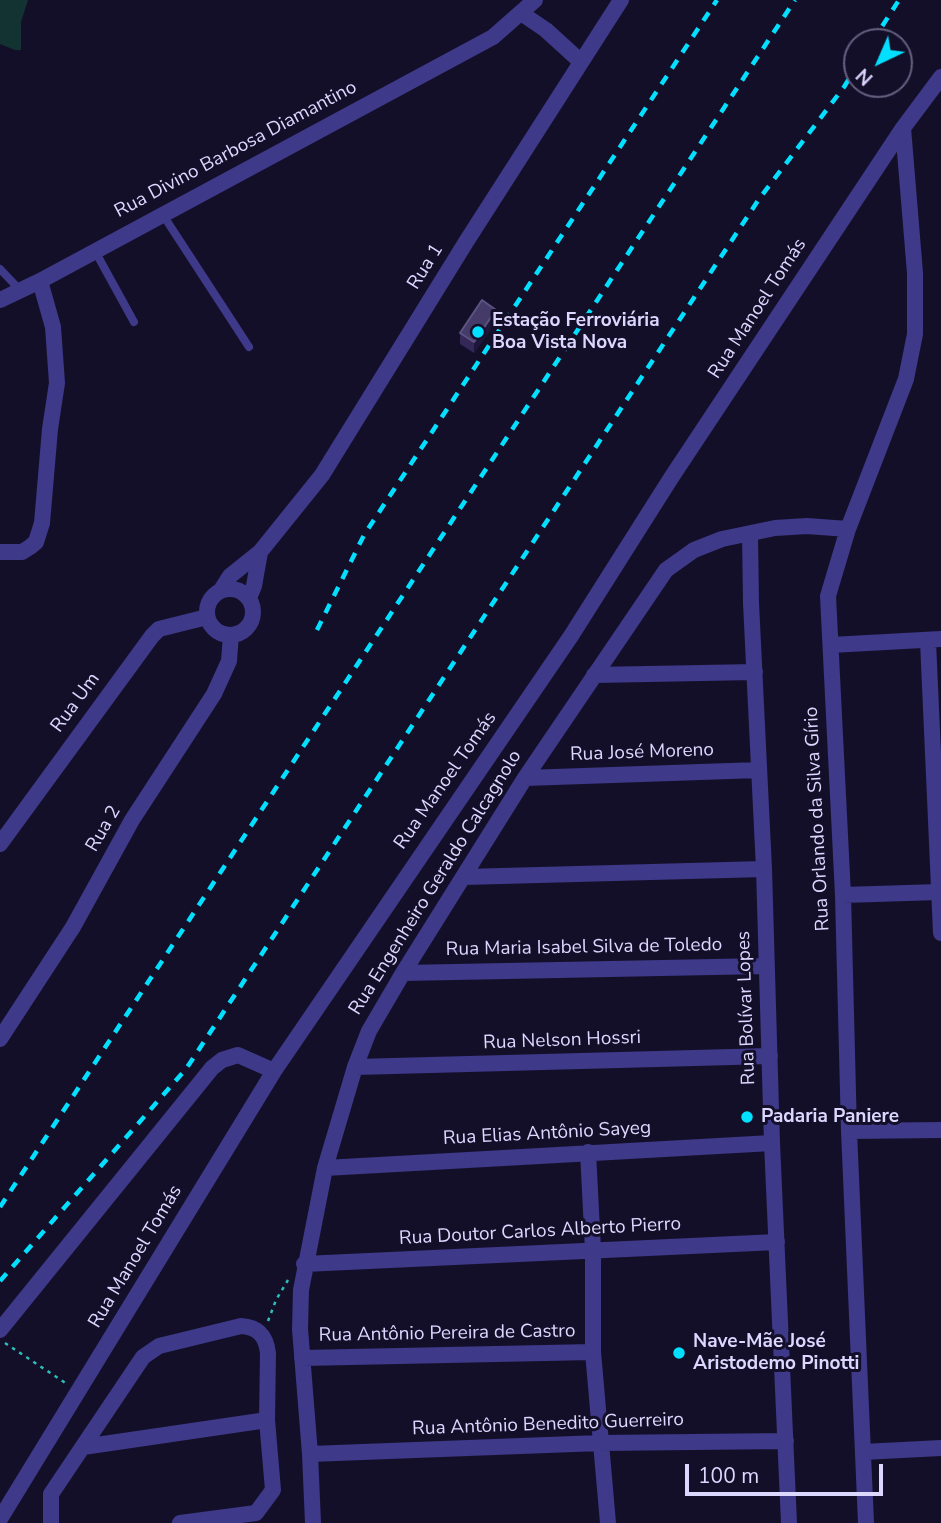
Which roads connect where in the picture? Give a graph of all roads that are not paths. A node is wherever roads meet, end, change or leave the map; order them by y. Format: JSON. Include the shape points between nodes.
{"nodes":[{"id":1,"x":535,"y":0,"type":"edge"},
{"id":2,"x":621,"y":0,"type":"edge"},
{"id":3,"x":521,"y":13,"type":"junction"},
{"id":4,"x":580,"y":61,"type":"junction"},
{"id":5,"x":941,"y":77,"type":"edge"},
{"id":6,"x":903,"y":128,"type":"junction"},
{"id":7,"x":162,"y":214,"type":"junction"},
{"id":8,"x":95,"y":250,"type":"junction"},
{"id":9,"x":0,"y":269,"type":"edge"},
{"id":10,"x":40,"y":281,"type":"junction"},
{"id":11,"x":20,"y":290,"type":"junction"},
{"id":12,"x":0,"y":300,"type":"edge"},
{"id":13,"x":134,"y":322,"type":"dead end"},
{"id":14,"x":249,"y":347,"type":"dead end"},
{"id":15,"x":848,"y":529,"type":"junction"},
{"id":16,"x":750,"y":534,"type":"junction"},
{"id":17,"x":0,"y":552,"type":"edge"},
{"id":18,"x":260,"y":552,"type":"junction"},
{"id":19,"x":221,"y":590,"type":"junction"},
{"id":20,"x":249,"y":598,"type":"junction"},
{"id":21,"x":207,"y":617,"type":"junction"},
{"id":22,"x":231,"y":635,"type":"junction"},
{"id":23,"x":934,"y":640,"type":"edge"},
{"id":24,"x":831,"y":645,"type":"junction"},
{"id":25,"x":755,"y":672,"type":"junction"},
{"id":26,"x":594,"y":675,"type":"junction"},
{"id":27,"x":759,"y":770,"type":"junction"},
{"id":28,"x":525,"y":778,"type":"junction"},
{"id":29,"x":0,"y":845,"type":"edge"},
{"id":30,"x":764,"y":869,"type":"junction"},
{"id":31,"x":464,"y":877,"type":"junction"},
{"id":32,"x":939,"y":892,"type":"junction"},
{"id":33,"x":843,"y":895,"type":"junction"},
{"id":34,"x":941,"y":933,"type":"edge"},
{"id":35,"x":765,"y":966,"type":"junction"},
{"id":36,"x":402,"y":973,"type":"junction"},
{"id":37,"x":0,"y":1039,"type":"edge"},
{"id":38,"x":770,"y":1056,"type":"junction"},
{"id":39,"x":355,"y":1067,"type":"junction"},
{"id":40,"x":274,"y":1071,"type":"junction"},
{"id":41,"x":941,"y":1130,"type":"edge"},
{"id":42,"x":849,"y":1131,"type":"junction"},
{"id":43,"x":772,"y":1143,"type":"junction"},
{"id":44,"x":588,"y":1152,"type":"junction"},
{"id":45,"x":325,"y":1168,"type":"junction"},
{"id":46,"x":777,"y":1242,"type":"junction"},
{"id":47,"x":593,"y":1250,"type":"junction"},
{"id":48,"x":304,"y":1264,"type":"junction"},
{"id":49,"x":0,"y":1330,"type":"edge"},
{"id":50,"x":593,"y":1352,"type":"junction"},
{"id":51,"x":302,"y":1358,"type":"junction"},
{"id":52,"x":267,"y":1420,"type":"junction"},
{"id":53,"x":786,"y":1441,"type":"junction"},
{"id":54,"x":600,"y":1443,"type":"junction"},
{"id":55,"x":83,"y":1447,"type":"junction"},
{"id":56,"x":941,"y":1448,"type":"edge"},
{"id":57,"x":863,"y":1452,"type":"junction"},
{"id":58,"x":310,"y":1454,"type":"junction"},
{"id":59,"x":26,"y":1478,"type":"junction"},
{"id":60,"x":51,"y":1494,"type":"junction"},
{"id":61,"x":257,"y":1518,"type":"edge"},
{"id":62,"x":0,"y":1519,"type":"edge"},
{"id":63,"x":51,"y":1523,"type":"edge"},
{"id":64,"x":180,"y":1523,"type":"edge"},
{"id":65,"x":313,"y":1523,"type":"edge"},
{"id":66,"x":608,"y":1523,"type":"edge"},
{"id":67,"x":789,"y":1523,"type":"edge"},
{"id":68,"x":866,"y":1523,"type":"edge"}],
"edges":[{"from":1,"to":3,"type":"street"},
{"from":2,"to":4,"type":"street","name":"Rua 1"},
{"from":3,"to":4,"type":"street"},
{"from":3,"to":7,"type":"street","name":"Rua Divino Barbosa Diamantino","via":[[493,37]]},
{"from":4,"to":18,"type":"street","name":"Rua 1","via":[[322,475]]},
{"from":5,"to":6,"type":"street","name":"Rua Manoel Tomás"},
{"from":6,"to":15,"type":"street","name":"Rua Orlando da Silva Gírio","via":[[915,273],[915,334],[906,379]]},
{"from":6,"to":40,"type":"street","name":"Rua Manoel Tomás","via":[[571,636]]},
{"from":7,"to":8,"type":"street","name":"Rua Divino Barbosa Diamantino"},
{"from":7,"to":14,"type":"lane"},
{"from":8,"to":10,"type":"street","name":"Rua Divino Barbosa Diamantino"},
{"from":8,"to":13,"type":"lane"},
{"from":9,"to":11,"type":"lane"},
{"from":10,"to":11,"type":"street","name":"Rua Divino Barbosa Diamantino"},
{"from":10,"to":17,"type":"street","via":[[53,327],[57,383],[42,523],[30,547],[22,552]]},
{"from":11,"to":12,"type":"street","name":"Rua Divino Barbosa Diamantino"},
{"from":15,"to":16,"type":"street","name":"Rua Engenheiro Geraldo Calcagnolo","via":[[807,526]]},
{"from":15,"to":24,"type":"street","name":"Rua Orlando da Silva Gírio","via":[[828,596]]},
{"from":16,"to":25,"type":"street","name":"Rua Bolívar Lopes"},
{"from":16,"to":26,"type":"street","name":"Rua Engenheiro Geraldo Calcagnolo","via":[[694,550],[666,570]]},
{"from":18,"to":19,"type":"street","name":"Rua 1","via":[[230,576]]},
{"from":18,"to":20,"type":"street","name":"Rua 1"},
{"from":19,"to":20,"type":"street","via":[[232,589]]},
{"from":19,"to":21,"type":"street","via":[[212,597]]},
{"from":20,"to":22,"type":"street","via":[[254,610],[251,622],[243,632]]},
{"from":21,"to":22,"type":"street","via":[[216,631]]},
{"from":21,"to":29,"type":"street","name":"Rua Um","via":[[159,629],[152,636]]},
{"from":22,"to":37,"type":"street","name":"Rua 2","via":[[229,661],[214,694]]},
{"from":23,"to":24,"type":"street"},
{"from":23,"to":32,"type":"street"},
{"from":24,"to":33,"type":"street","name":"Rua Orlando da Silva Gírio"},
{"from":25,"to":26,"type":"street"},
{"from":25,"to":27,"type":"street","name":"Rua Bolívar Lopes"},
{"from":26,"to":28,"type":"street","name":"Rua Engenheiro Geraldo Calcagnolo"},
{"from":27,"to":28,"type":"street","name":"Rua José Moreno"},
{"from":27,"to":30,"type":"street","name":"Rua Bolívar Lopes"},
{"from":28,"to":31,"type":"street","name":"Rua Engenheiro Geraldo Calcagnolo"},
{"from":30,"to":31,"type":"street"},
{"from":30,"to":35,"type":"street","name":"Rua Bolívar Lopes"},
{"from":31,"to":36,"type":"street","name":"Rua Engenheiro Geraldo Calcagnolo"},
{"from":32,"to":33,"type":"street"},
{"from":32,"to":34,"type":"street"},
{"from":33,"to":42,"type":"street","name":"Rua Orlando da Silva Gírio"},
{"from":35,"to":36,"type":"street","name":"Rua Maria Isabel Silva de Toledo"},
{"from":35,"to":38,"type":"street","name":"Rua Bolívar Lopes"},
{"from":36,"to":39,"type":"street","name":"Rua Engenheiro Geraldo Calcagnolo","via":[[369,1031]]},
{"from":38,"to":39,"type":"street","name":"Rua Nelson Hossri"},
{"from":38,"to":43,"type":"street","name":"Rua Bolívar Lopes"},
{"from":39,"to":45,"type":"street","name":"Rua Engenheiro Geraldo Calcagnolo"},
{"from":40,"to":49,"type":"street","via":[[238,1055],[212,1068]]},
{"from":40,"to":59,"type":"street","name":"Rua Manoel Tomás"},
{"from":41,"to":42,"type":"street"},
{"from":42,"to":57,"type":"street","name":"Rua Orlando da Silva Gírio"},
{"from":43,"to":44,"type":"street","name":"Rua Elias Antônio Sayeg"},
{"from":43,"to":46,"type":"street","name":"Rua Bolívar Lopes"},
{"from":44,"to":45,"type":"street","name":"Rua Elias Antônio Sayeg"},
{"from":44,"to":47,"type":"street"},
{"from":45,"to":48,"type":"street","name":"Rua Engenheiro Geraldo Calcagnolo"},
{"from":46,"to":47,"type":"street","name":"Rua Doutor Carlos Alberto Pierro"},
{"from":46,"to":53,"type":"street","name":"Rua Bolívar Lopes"},
{"from":47,"to":48,"type":"street","name":"Rua Doutor Carlos Alberto Pierro"},
{"from":47,"to":50,"type":"street"},
{"from":48,"to":51,"type":"street","name":"Rua Engenheiro Geraldo Calcagnolo"},
{"from":50,"to":51,"type":"street","name":"Rua Antônio Pereira de Castro"},
{"from":50,"to":54,"type":"street"},
{"from":51,"to":58,"type":"street","name":"Rua Engenheiro Geraldo Calcagnolo"},
{"from":52,"to":55,"type":"street"},
{"from":52,"to":55,"type":"street","via":[[267,1343],[253,1327],[241,1326],[149,1351]]},
{"from":52,"to":61,"type":"street","via":[[273,1490]]},
{"from":53,"to":54,"type":"street","name":"Rua Antônio Benedito Guerreiro"},
{"from":53,"to":67,"type":"street","name":"Rua Bolívar Lopes"},
{"from":54,"to":58,"type":"street","name":"Rua Antônio Benedito Guerreiro"},
{"from":54,"to":66,"type":"street"},
{"from":55,"to":60,"type":"street"},
{"from":56,"to":57,"type":"street"},
{"from":57,"to":68,"type":"street","name":"Rua Orlando da Silva Gírio"},
{"from":58,"to":65,"type":"street","name":"Rua Engenheiro Geraldo Calcagnolo"},
{"from":59,"to":60,"type":"street"},
{"from":59,"to":62,"type":"street","name":"Rua Manoel Tomás"},
{"from":60,"to":63,"type":"street"},
{"from":61,"to":64,"type":"street"}]}
